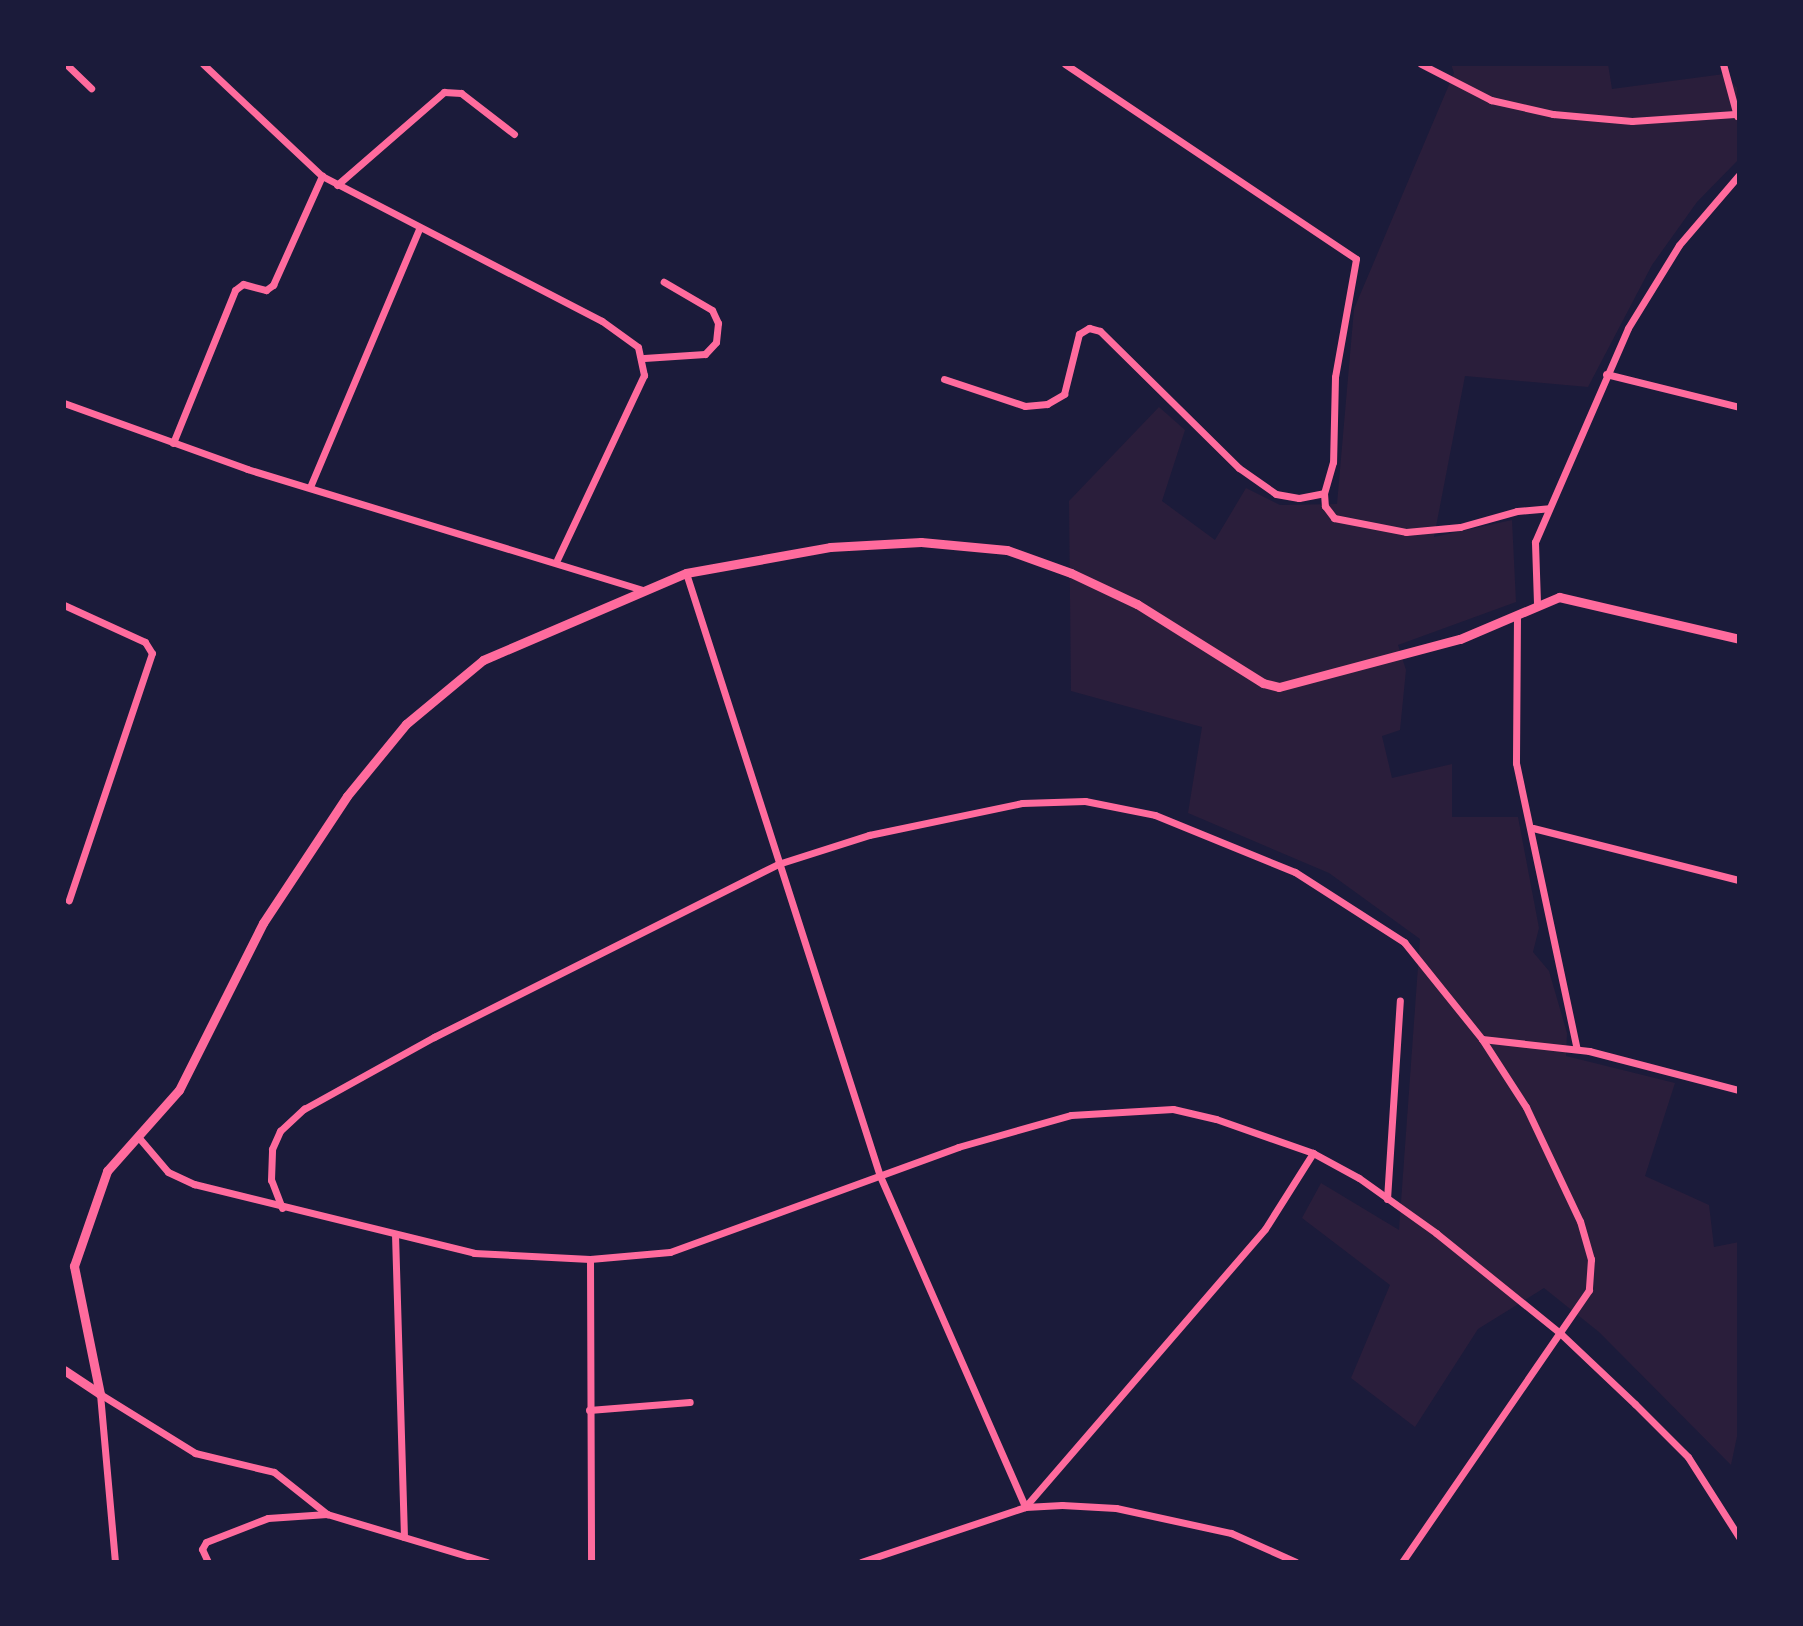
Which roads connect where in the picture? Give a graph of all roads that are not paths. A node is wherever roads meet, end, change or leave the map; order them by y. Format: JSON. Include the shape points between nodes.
{"nodes":[{"id":1,"x":66,"y":64,"type":"edge"},
{"id":2,"x":203,"y":64,"type":"edge"},
{"id":3,"x":1065,"y":64,"type":"edge"},
{"id":4,"x":1421,"y":64,"type":"edge"},
{"id":5,"x":1723,"y":64,"type":"edge"},
{"id":6,"x":212,"y":67,"type":"edge"},
{"id":7,"x":91,"y":88,"type":"dead end"},
{"id":8,"x":1737,"y":116,"type":"edge"},
{"id":9,"x":514,"y":134,"type":"dead end"},
{"id":10,"x":1739,"y":175,"type":"edge"},
{"id":11,"x":322,"y":176,"type":"junction"},
{"id":12,"x":337,"y":185,"type":"junction"},
{"id":13,"x":419,"y":229,"type":"junction"},
{"id":14,"x":664,"y":282,"type":"dead end"},
{"id":15,"x":644,"y":358,"type":"junction"},
{"id":16,"x":1606,"y":374,"type":"junction"},
{"id":17,"x":944,"y":379,"type":"dead end"},
{"id":18,"x":64,"y":403,"type":"edge"},
{"id":19,"x":1739,"y":407,"type":"edge"},
{"id":20,"x":173,"y":443,"type":"junction"},
{"id":21,"x":310,"y":487,"type":"junction"},
{"id":22,"x":1324,"y":493,"type":"junction"},
{"id":23,"x":1549,"y":508,"type":"junction"},
{"id":24,"x":557,"y":560,"type":"junction"},
{"id":25,"x":686,"y":573,"type":"junction"},
{"id":26,"x":642,"y":590,"type":"junction"},
{"id":27,"x":1537,"y":603,"type":"junction"},
{"id":28,"x":64,"y":605,"type":"edge"},
{"id":29,"x":1517,"y":616,"type":"junction"},
{"id":30,"x":1739,"y":639,"type":"edge"},
{"id":31,"x":1533,"y":828,"type":"junction"},
{"id":32,"x":778,"y":864,"type":"junction"},
{"id":33,"x":1739,"y":880,"type":"edge"},
{"id":34,"x":69,"y":900,"type":"dead end"},
{"id":35,"x":1400,"y":1000,"type":"dead end"},
{"id":36,"x":1482,"y":1039,"type":"junction"},
{"id":37,"x":1577,"y":1049,"type":"junction"},
{"id":38,"x":1739,"y":1090,"type":"edge"},
{"id":39,"x":140,"y":1139,"type":"junction"},
{"id":40,"x":1313,"y":1153,"type":"junction"},
{"id":41,"x":880,"y":1176,"type":"junction"},
{"id":42,"x":1387,"y":1199,"type":"junction"},
{"id":43,"x":282,"y":1208,"type":"junction"},
{"id":44,"x":395,"y":1234,"type":"junction"},
{"id":45,"x":590,"y":1259,"type":"junction"},
{"id":46,"x":1561,"y":1334,"type":"junction"},
{"id":47,"x":64,"y":1370,"type":"edge"},
{"id":48,"x":100,"y":1394,"type":"junction"},
{"id":49,"x":690,"y":1402,"type":"dead end"},
{"id":50,"x":589,"y":1410,"type":"junction"},
{"id":51,"x":1025,"y":1507,"type":"junction"},
{"id":52,"x":327,"y":1514,"type":"junction"},
{"id":53,"x":404,"y":1537,"type":"junction"},
{"id":54,"x":1739,"y":1537,"type":"edge"},
{"id":55,"x":882,"y":1558,"type":"edge"},
{"id":56,"x":115,"y":1562,"type":"edge"},
{"id":57,"x":208,"y":1562,"type":"edge"},
{"id":58,"x":487,"y":1562,"type":"edge"},
{"id":59,"x":591,"y":1562,"type":"edge"},
{"id":60,"x":861,"y":1562,"type":"edge"},
{"id":61,"x":1296,"y":1562,"type":"edge"},
{"id":62,"x":1402,"y":1562,"type":"edge"}],
"edges":[{"from":1,"to":7,"type":"street"},
{"from":2,"to":6,"type":"street"},
{"from":3,"to":22,"type":"street","via":[[1356,259],[1335,377],[1333,462]]},
{"from":4,"to":8,"type":"street","via":[[1491,100],[1553,114],[1632,121]]},
{"from":5,"to":8,"type":"street"},
{"from":6,"to":11,"type":"street"},
{"from":9,"to":12,"type":"street","via":[[461,93],[444,92]]},
{"from":10,"to":16,"type":"street","via":[[1666,263]]},
{"from":11,"to":12,"type":"street"},
{"from":11,"to":20,"type":"street","via":[[273,285],[266,290],[243,284],[235,290]]},
{"from":12,"to":13,"type":"street"},
{"from":13,"to":15,"type":"street","via":[[602,321],[638,347]]},
{"from":13,"to":21,"type":"street"},
{"from":14,"to":15,"type":"street","via":[[712,310],[718,323],[716,342],[705,354]]},
{"from":15,"to":24,"type":"street","via":[[644,375],[628,413]]},
{"from":16,"to":19,"type":"street"},
{"from":16,"to":23,"type":"street"},
{"from":17,"to":22,"type":"street","via":[[1025,406],[1047,404],[1064,394],[1079,334],[1089,328],[1100,331],[1239,468],[1276,494],[1299,498]]},
{"from":18,"to":20,"type":"street"},
{"from":20,"to":21,"type":"street"},
{"from":21,"to":24,"type":"street"},
{"from":22,"to":23,"type":"street","via":[[1334,518],[1406,532],[1460,527]]},
{"from":23,"to":27,"type":"street","via":[[1532,561]]},
{"from":24,"to":26,"type":"street"},
{"from":25,"to":26,"type":"street"},
{"from":25,"to":29,"type":"street","via":[[867,543],[961,542],[991,547],[1071,573],[1137,604],[1263,683],[1294,686],[1460,639]]},
{"from":25,"to":32,"type":"street"},
{"from":26,"to":39,"type":"street","via":[[483,660],[406,724],[347,796],[263,923],[187,1077]]},
{"from":27,"to":29,"type":"street"},
{"from":27,"to":30,"type":"street","via":[[1575,598]]},
{"from":28,"to":34,"type":"street","via":[[145,642],[152,653]]},
{"from":29,"to":31,"type":"street","via":[[1516,763]]},
{"from":31,"to":33,"type":"street"},
{"from":31,"to":37,"type":"street"},
{"from":32,"to":36,"type":"street","via":[[869,835],[1022,803],[1085,801],[1155,815],[1295,872],[1355,906],[1404,942]]},
{"from":32,"to":41,"type":"street"},
{"from":32,"to":43,"type":"street","via":[[434,1037],[304,1109],[280,1131],[272,1149],[271,1180]]},
{"from":35,"to":42,"type":"street"},
{"from":36,"to":37,"type":"street"},
{"from":36,"to":46,"type":"street","via":[[1549,1152],[1591,1259],[1589,1290]]},
{"from":37,"to":38,"type":"street"},
{"from":39,"to":43,"type":"street","via":[[180,1179]]},
{"from":39,"to":48,"type":"street","via":[[107,1171],[74,1266]]},
{"from":40,"to":41,"type":"street","via":[[1173,1109],[1122,1109],[1018,1127]]},
{"from":40,"to":42,"type":"street"},
{"from":40,"to":51,"type":"street","via":[[1265,1229]]},
{"from":41,"to":45,"type":"street","via":[[670,1252]]},
{"from":41,"to":51,"type":"street"},
{"from":42,"to":46,"type":"street"},
{"from":43,"to":44,"type":"street"},
{"from":44,"to":45,"type":"street","via":[[474,1253],[531,1260]]},
{"from":44,"to":53,"type":"street"},
{"from":45,"to":50,"type":"street"},
{"from":46,"to":54,"type":"street","via":[[1688,1457]]},
{"from":46,"to":62,"type":"street"},
{"from":47,"to":48,"type":"street"},
{"from":48,"to":52,"type":"street","via":[[195,1453],[274,1472]]},
{"from":48,"to":56,"type":"street"},
{"from":49,"to":50,"type":"street"},
{"from":50,"to":59,"type":"street"},
{"from":51,"to":55,"type":"street"},
{"from":51,"to":61,"type":"street","via":[[1116,1508],[1164,1517],[1231,1533]]},
{"from":52,"to":53,"type":"street"},
{"from":52,"to":57,"type":"street","via":[[268,1518],[232,1532],[203,1544]]},
{"from":53,"to":58,"type":"street"},
{"from":55,"to":60,"type":"street"}]}
